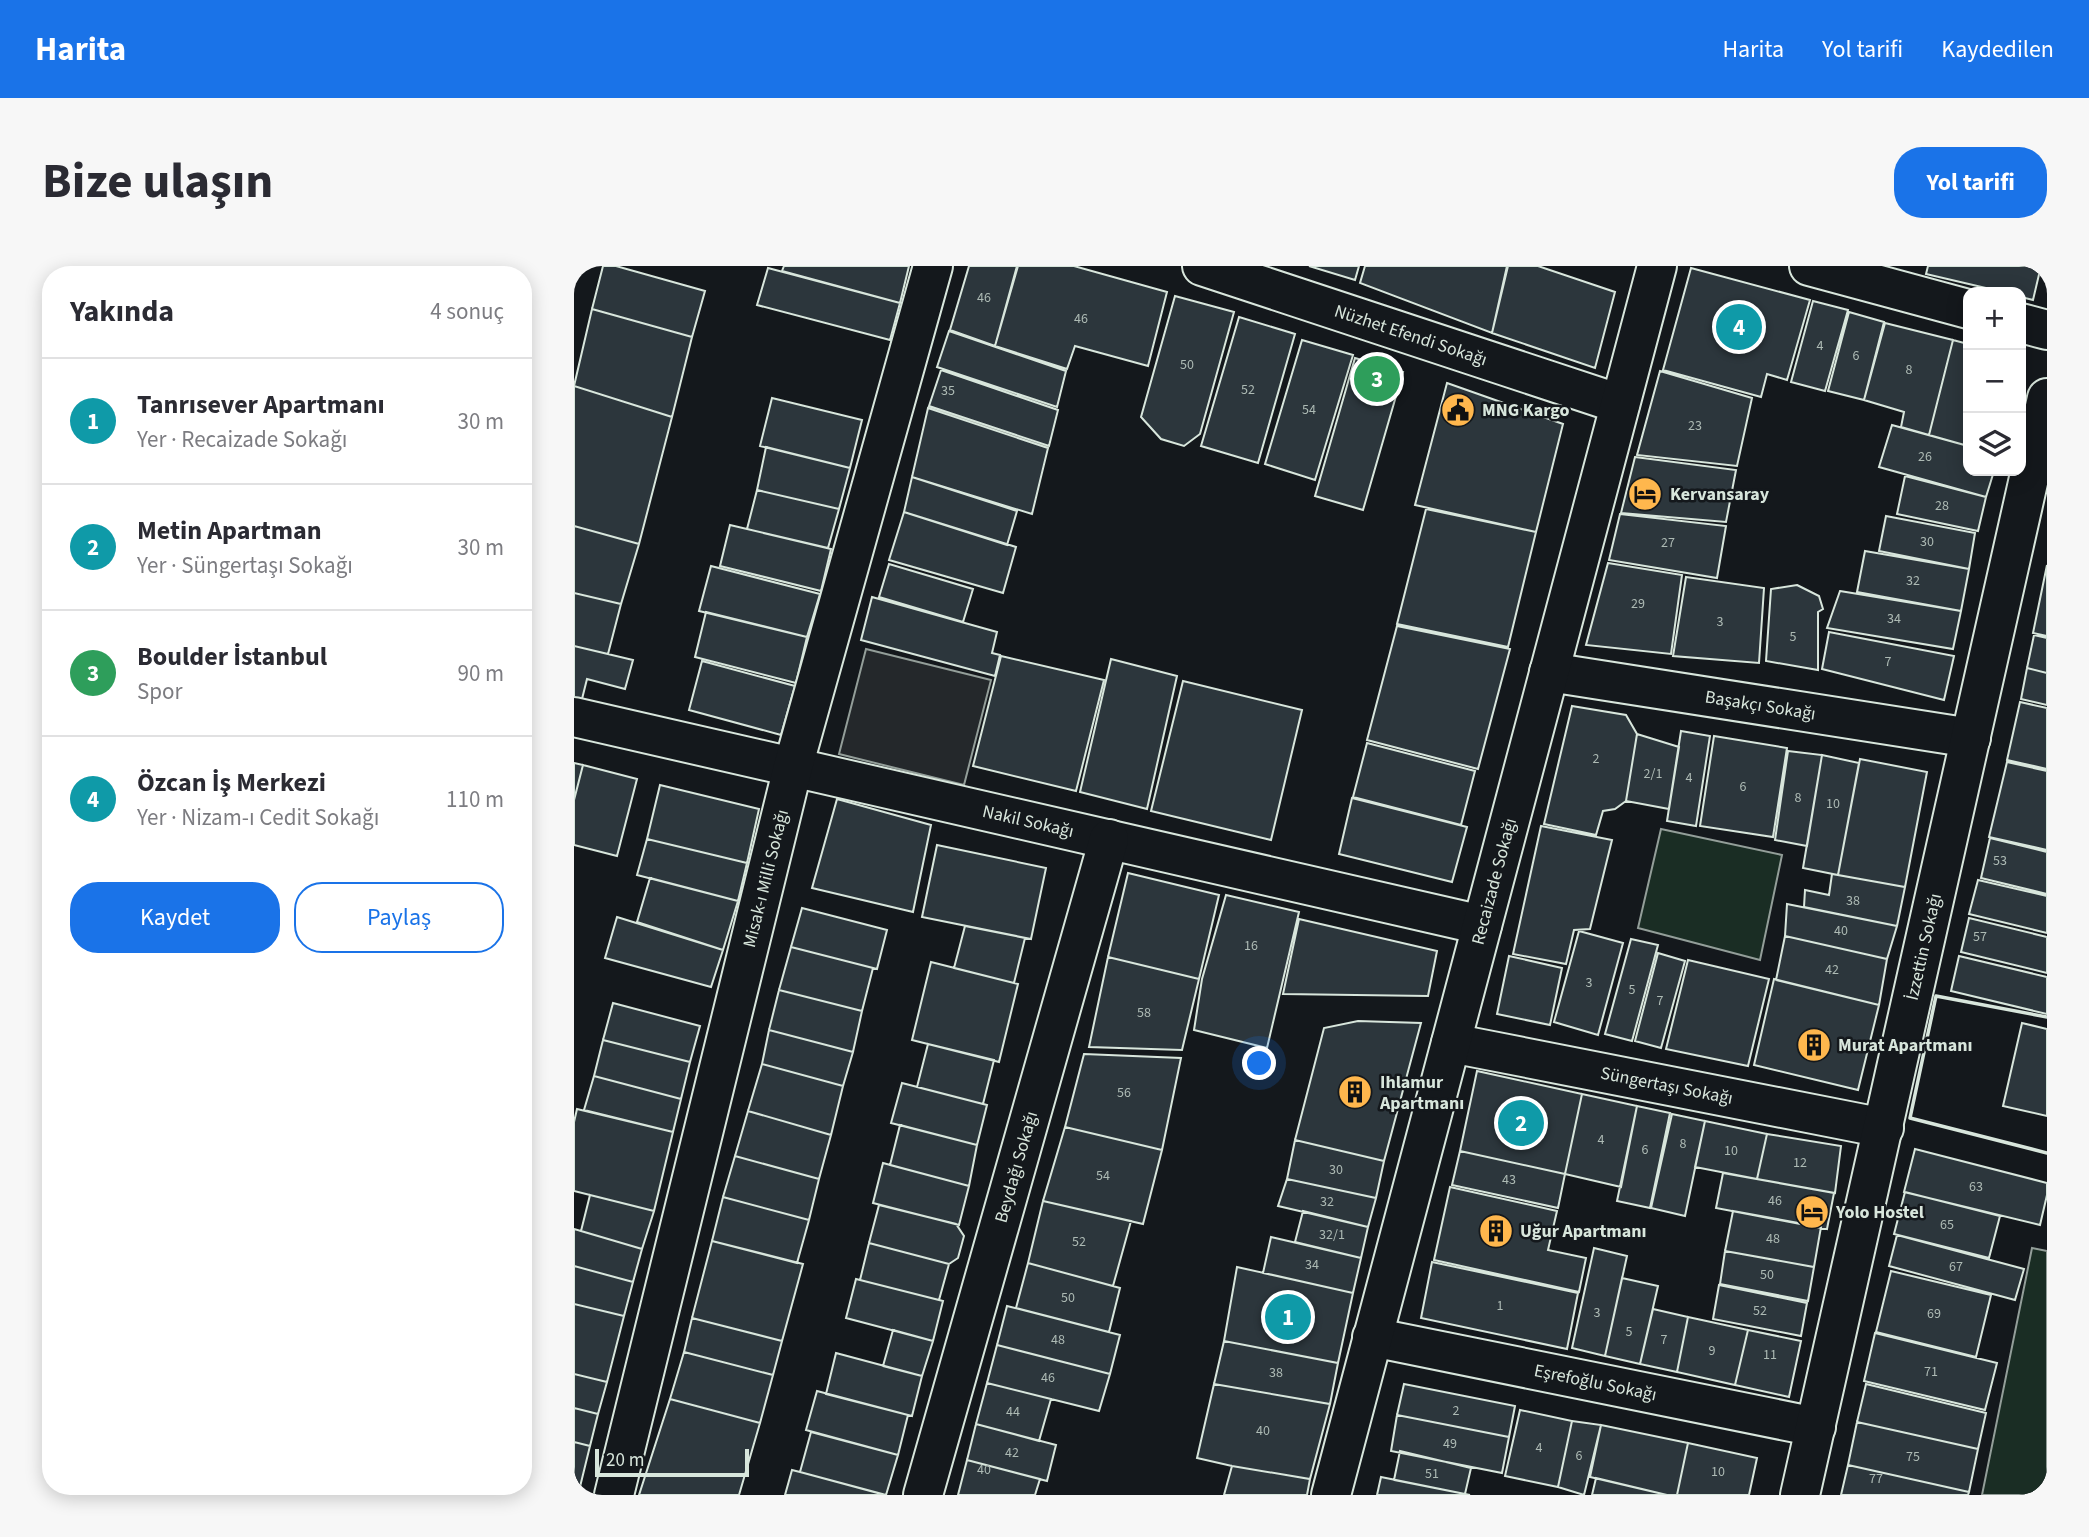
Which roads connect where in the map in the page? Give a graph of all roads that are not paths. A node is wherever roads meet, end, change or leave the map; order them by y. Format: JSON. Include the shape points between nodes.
{"nodes":[{"id":1,"x":933,"y":266,"type":"edge"},
{"id":2,"x":1202,"y":266,"type":"edge"},
{"id":3,"x":1657,"y":266,"type":"edge"},
{"id":4,"x":1809,"y":266,"type":"edge"},
{"id":5,"x":1963,"y":308,"type":"edge"},
{"id":6,"x":2026,"y":324,"type":"edge"},
{"id":7,"x":2047,"y":330,"type":"edge"},
{"id":8,"x":2047,"y":398,"type":"edge"},
{"id":9,"x":1620,"y":404,"type":"junction"},
{"id":10,"x":1549,"y":672,"type":"junction"},
{"id":11,"x":574,"y":716,"type":"edge"},
{"id":12,"x":1971,"y":738,"type":"junction"},
{"id":13,"x":793,"y":767,"type":"junction"},
{"id":14,"x":1109,"y":839,"type":"junction"},
{"id":15,"x":1482,"y":925,"type":"junction"},
{"id":16,"x":1451,"y":1043,"type":"junction"},
{"id":17,"x":1884,"y":1128,"type":"junction"},
{"id":18,"x":1372,"y":1338,"type":"junction"},
{"id":19,"x":1816,"y":1427,"type":"junction"},
{"id":20,"x":614,"y":1495,"type":"edge"},
{"id":21,"x":923,"y":1495,"type":"edge"},
{"id":22,"x":1331,"y":1495,"type":"edge"},
{"id":23,"x":1800,"y":1495,"type":"edge"}],
"edges":[{"from":1,"to":13,"type":"street","name":"Misak-ı Milli Sokağı"},
{"from":2,"to":9,"type":"street","name":"Nüzhet Efendi Sokağı"},
{"from":3,"to":9,"type":"street","name":"Recaizade Sokağı"},
{"from":4,"to":5,"type":"street"},
{"from":6,"to":7,"type":"street"},
{"from":8,"to":12,"type":"street","name":"İzzettin Sokağı"},
{"from":9,"to":10,"type":"street","name":"Recaizade Sokağı"},
{"from":10,"to":12,"type":"street","name":"Başakçı Sokağı"},
{"from":10,"to":15,"type":"street","name":"Recaizade Sokağı"},
{"from":11,"to":13,"type":"street","name":"Nakil Sokağı"},
{"from":12,"to":17,"type":"street","name":"İzzettin Sokağı"},
{"from":13,"to":14,"type":"street","name":"Nakil Sokağı"},
{"from":13,"to":20,"type":"street","name":"Misak-ı Milli Sokağı"},
{"from":14,"to":15,"type":"street","name":"Nakil Sokağı"},
{"from":14,"to":21,"type":"street","name":"Beydağı Sokağı"},
{"from":15,"to":16,"type":"street","name":"Recaizade Sokağı"},
{"from":16,"to":17,"type":"street","name":"Süngertaşı Sokağı"},
{"from":16,"to":18,"type":"street","name":"Recaizade Sokağı"},
{"from":17,"to":19,"type":"street","name":"İzzettin Sokağı"},
{"from":18,"to":19,"type":"street","name":"Eşrefoğlu Sokağı"},
{"from":18,"to":22,"type":"street","name":"Recaizade Sokağı"},
{"from":19,"to":23,"type":"street","name":"İzzettin Sokağı"}]}
